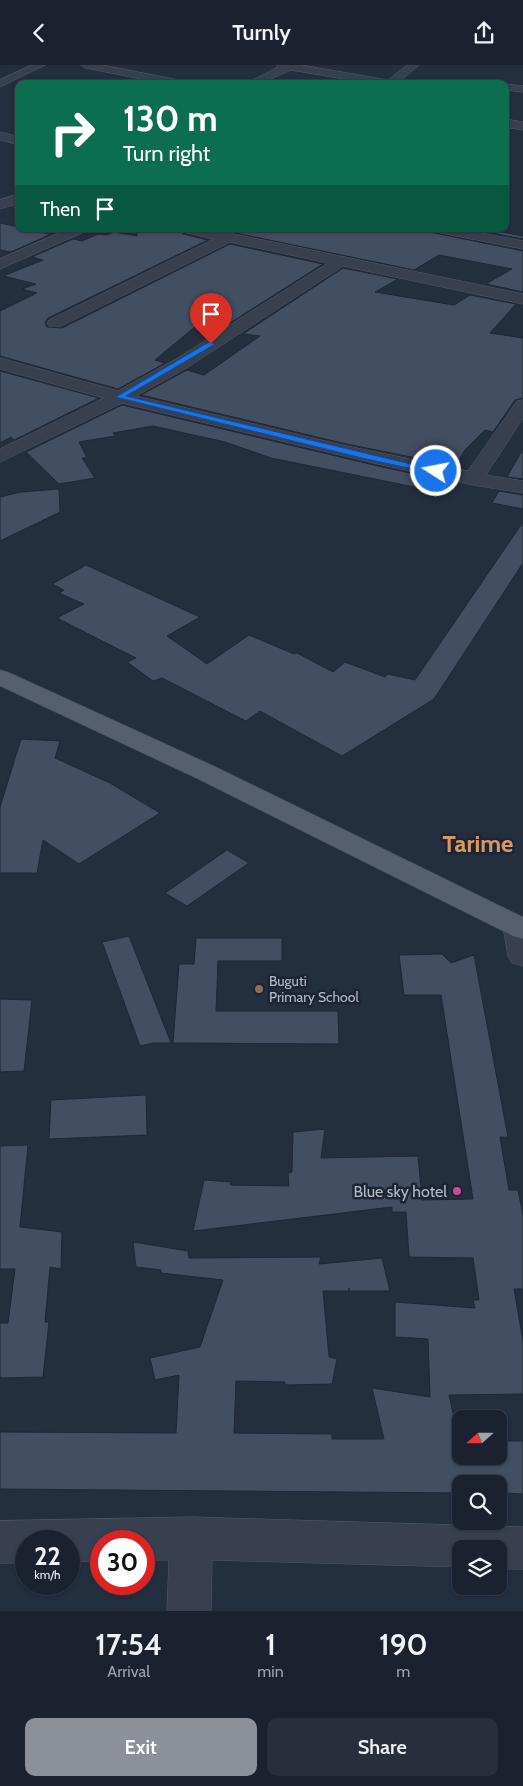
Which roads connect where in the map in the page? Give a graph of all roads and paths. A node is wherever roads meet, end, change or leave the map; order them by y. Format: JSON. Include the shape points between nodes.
{"nodes":[{"id":1,"x":40,"y":65,"type":"edge"},
{"id":2,"x":86,"y":65,"type":"edge"},
{"id":3,"x":288,"y":65,"type":"edge"},
{"id":4,"x":414,"y":65,"type":"edge"},
{"id":5,"x":163,"y":80,"type":"edge"},
{"id":6,"x":258,"y":80,"type":"edge"},
{"id":7,"x":376,"y":80,"type":"edge"},
{"id":8,"x":396,"y":80,"type":"edge"},
{"id":9,"x":0,"y":86,"type":"edge"},
{"id":10,"x":509,"y":87,"type":"edge"},
{"id":11,"x":523,"y":89,"type":"edge"},
{"id":12,"x":15,"y":90,"type":"edge"},
{"id":13,"x":509,"y":124,"type":"edge"},
{"id":14,"x":523,"y":126,"type":"edge"},
{"id":15,"x":0,"y":136,"type":"edge"},
{"id":16,"x":15,"y":140,"type":"edge"},
{"id":17,"x":0,"y":188,"type":"edge"},
{"id":18,"x":15,"y":192,"type":"edge"},
{"id":19,"x":15,"y":199,"type":"edge"},
{"id":20,"x":0,"y":205,"type":"edge"},
{"id":21,"x":72,"y":232,"type":"edge"},
{"id":22,"x":203,"y":232,"type":"edge"},
{"id":23,"x":456,"y":232,"type":"edge"},
{"id":24,"x":229,"y":237,"type":"junction"},
{"id":25,"x":523,"y":245,"type":"edge"},
{"id":26,"x":341,"y":261,"type":"junction"},
{"id":27,"x":0,"y":265,"type":"edge"},
{"id":28,"x":523,"y":299,"type":"edge"},
{"id":29,"x":55,"y":323,"type":"dead end"},
{"id":30,"x":0,"y":363,"type":"edge"},
{"id":31,"x":120,"y":397,"type":"junction"},
{"id":32,"x":523,"y":405,"type":"edge"},
{"id":33,"x":0,"y":456,"type":"edge"},
{"id":34,"x":473,"y":479,"type":"junction"},
{"id":35,"x":523,"y":487,"type":"edge"},
{"id":36,"x":0,"y":677,"type":"edge"},
{"id":37,"x":522,"y":924,"type":"edge"},
{"id":38,"x":523,"y":956,"type":"edge"},
{"id":39,"x":191,"y":1538,"type":"junction"},
{"id":40,"x":0,"y":1542,"type":"edge"},
{"id":41,"x":523,"y":1549,"type":"edge"},
{"id":42,"x":189,"y":1611,"type":"edge"}],
"edges":[{"from":1,"to":9,"type":"street"},
{"from":2,"to":5,"type":"street"},
{"from":3,"to":6,"type":"street"},
{"from":3,"to":7,"type":"street"},
{"from":4,"to":8,"type":"street"},
{"from":9,"to":12,"type":"street"},
{"from":10,"to":11,"type":"street"},
{"from":13,"to":14,"type":"street"},
{"from":15,"to":16,"type":"street"},
{"from":17,"to":18,"type":"street"},
{"from":19,"to":20,"type":"street"},
{"from":21,"to":27,"type":"street"},
{"from":22,"to":24,"type":"street"},
{"from":23,"to":25,"type":"street"},
{"from":24,"to":26,"type":"street"},
{"from":24,"to":29,"type":"street"},
{"from":26,"to":28,"type":"street"},
{"from":26,"to":31,"type":"street","via":[[182,363]]},
{"from":30,"to":31,"type":"street"},
{"from":31,"to":33,"type":"street"},
{"from":31,"to":34,"type":"street","via":[[362,456]]},
{"from":32,"to":34,"type":"street"},
{"from":34,"to":35,"type":"street"},
{"from":36,"to":37,"type":"main road"},
{"from":37,"to":38,"type":"street"},
{"from":39,"to":40,"type":"street"},
{"from":39,"to":41,"type":"street"},
{"from":39,"to":42,"type":"street"}]}
